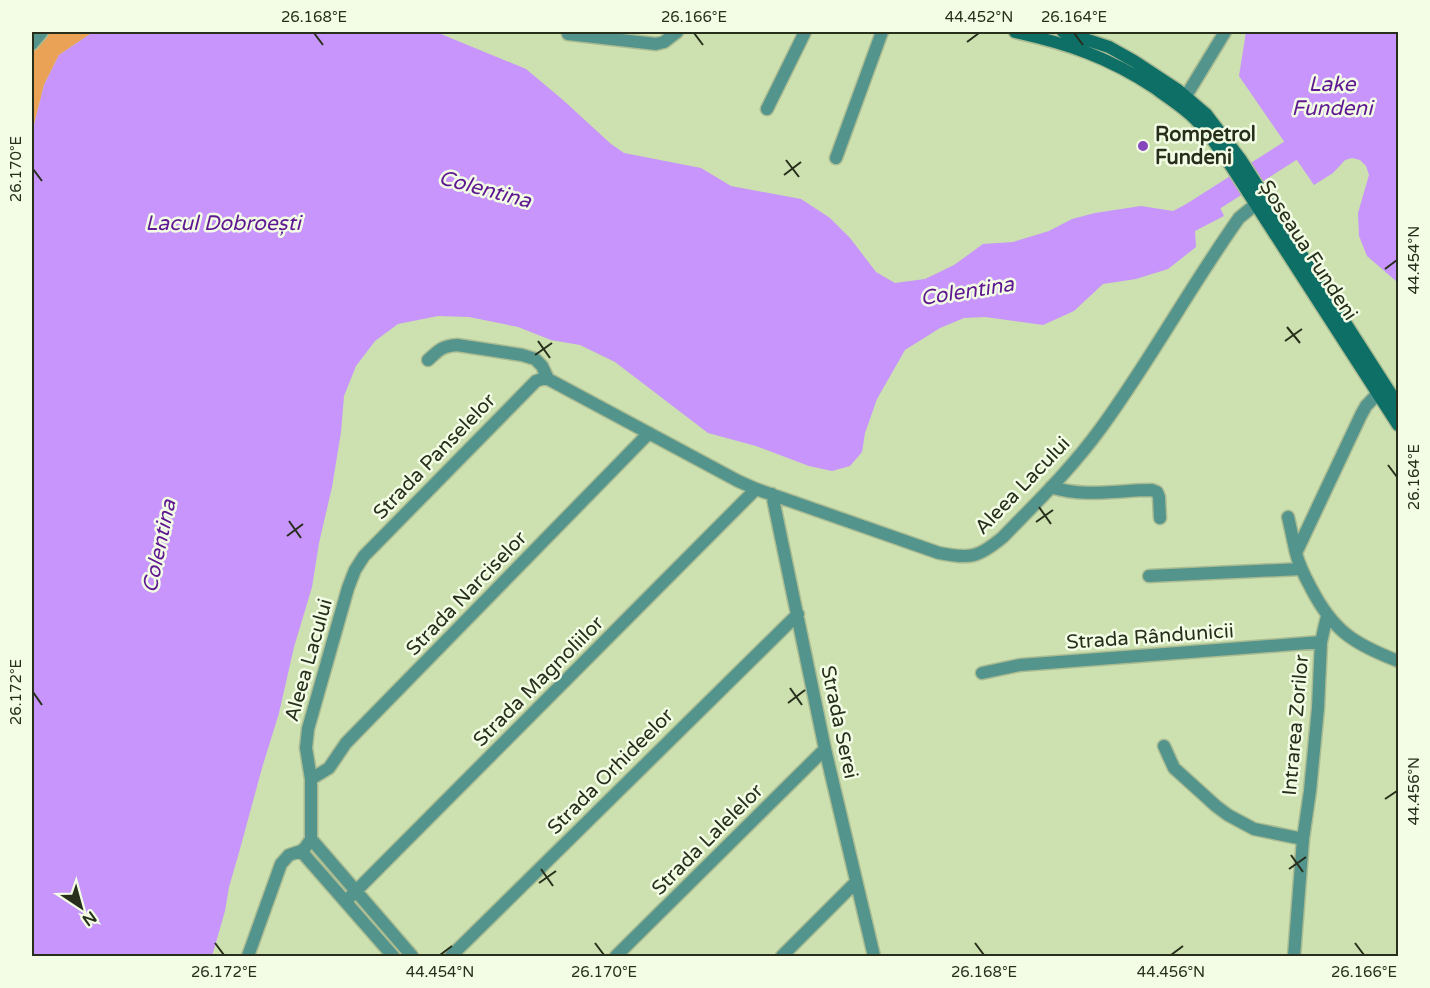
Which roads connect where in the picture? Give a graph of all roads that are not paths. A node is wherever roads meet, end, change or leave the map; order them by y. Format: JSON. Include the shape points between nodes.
{"nodes":[{"id":1,"x":42,"y":32,"type":"edge"},
{"id":2,"x":677,"y":32,"type":"edge"},
{"id":3,"x":805,"y":32,"type":"edge"},
{"id":4,"x":882,"y":32,"type":"edge"},
{"id":5,"x":1015,"y":32,"type":"edge"},
{"id":6,"x":1063,"y":32,"type":"edge"},
{"id":7,"x":1225,"y":32,"type":"edge"},
{"id":8,"x":567,"y":34,"type":"dead end"},
{"id":9,"x":32,"y":44,"type":"edge"},
{"id":10,"x":1186,"y":96,"type":"junction"},
{"id":11,"x":766,"y":109,"type":"dead end"},
{"id":12,"x":1209,"y":127,"type":"junction"},
{"id":13,"x":836,"y":158,"type":"dead end"},
{"id":14,"x":1258,"y":200,"type":"junction"},
{"id":15,"x":428,"y":360,"type":"dead end"},
{"id":16,"x":548,"y":380,"type":"junction"},
{"id":17,"x":1382,"y":389,"type":"junction"},
{"id":18,"x":1398,"y":405,"type":"edge"},
{"id":19,"x":1398,"y":425,"type":"edge"},
{"id":20,"x":650,"y":433,"type":"junction"},
{"id":21,"x":1051,"y":487,"type":"junction"},
{"id":22,"x":756,"y":489,"type":"junction"},
{"id":23,"x":772,"y":494,"type":"junction"},
{"id":24,"x":1288,"y":516,"type":"dead end"},
{"id":25,"x":1160,"y":518,"type":"dead end"},
{"id":26,"x":1296,"y":553,"type":"junction"},
{"id":27,"x":1301,"y":569,"type":"junction"},
{"id":28,"x":355,"y":570,"type":"joint"},
{"id":29,"x":1149,"y":576,"type":"dead end"},
{"id":30,"x":798,"y":614,"type":"junction"},
{"id":31,"x":1327,"y":615,"type":"junction"},
{"id":32,"x":1321,"y":642,"type":"junction"},
{"id":33,"x":1398,"y":661,"type":"edge"},
{"id":34,"x":982,"y":673,"type":"dead end"},
{"id":35,"x":1164,"y":746,"type":"dead end"},
{"id":36,"x":825,"y":749,"type":"junction"},
{"id":37,"x":311,"y":779,"type":"junction"},
{"id":38,"x":311,"y":839,"type":"junction"},
{"id":39,"x":1303,"y":839,"type":"junction"},
{"id":40,"x":301,"y":850,"type":"junction"},
{"id":41,"x":856,"y":882,"type":"junction"},
{"id":42,"x":356,"y":891,"type":"junction"},
{"id":43,"x":346,"y":901,"type":"junction"},
{"id":44,"x":248,"y":957,"type":"edge"},
{"id":45,"x":393,"y":957,"type":"edge"},
{"id":46,"x":412,"y":957,"type":"edge"},
{"id":47,"x":450,"y":957,"type":"edge"},
{"id":48,"x":616,"y":957,"type":"edge"},
{"id":49,"x":782,"y":957,"type":"edge"},
{"id":50,"x":874,"y":957,"type":"edge"},
{"id":51,"x":1294,"y":957,"type":"edge"}],
"edges":[{"from":1,"to":9,"type":"street"},
{"from":2,"to":8,"type":"street","via":[[656,44]]},
{"from":3,"to":11,"type":"street"},
{"from":4,"to":13,"type":"street"},
{"from":5,"to":12,"type":"main road","name":"Șoseaua Fundeni","via":[[1112,62]]},
{"from":6,"to":10,"type":"main road","name":"Șoseaua Fundeni","via":[[1122,54]]},
{"from":7,"to":10,"type":"street"},
{"from":10,"to":12,"type":"main road","name":"Șoseaua Fundeni","via":[[1202,110]]},
{"from":12,"to":14,"type":"main road","name":"Șoseaua Fundeni","via":[[1241,160]]},
{"from":14,"to":17,"type":"main road","name":"Șoseaua Fundeni"},
{"from":14,"to":21,"type":"street","name":"Aleea Lacului","via":[[1239,218],[1126,393]]},
{"from":15,"to":16,"type":"street","via":[[441,348],[457,345],[512,354],[535,359]]},
{"from":16,"to":20,"type":"street","name":"Aleea Lacului"},
{"from":16,"to":28,"type":"street","name":"Strada Panselelor","via":[[531,385],[364,556]]},
{"from":17,"to":18,"type":"main road","name":"Șoseaua Fundeni"},
{"from":17,"to":19,"type":"main road","name":"Șoseaua Fundeni"},
{"from":17,"to":26,"type":"street","via":[[1360,415]]},
{"from":20,"to":22,"type":"street","name":"Aleea Lacului"},
{"from":20,"to":37,"type":"street","name":"Strada Narciselor","via":[[346,743],[329,768]]},
{"from":21,"to":23,"type":"street","name":"Aleea Lacului","via":[[992,547],[968,557],[939,553]]},
{"from":21,"to":25,"type":"street","via":[[1082,493],[1152,490],[1159,497]]},
{"from":22,"to":23,"type":"street","name":"Aleea Lacului"},
{"from":22,"to":42,"type":"street","name":"Strada Magnoliilor"},
{"from":23,"to":30,"type":"street","name":"Strada Serei"},
{"from":24,"to":26,"type":"street"},
{"from":26,"to":27,"type":"street"},
{"from":27,"to":29,"type":"street"},
{"from":27,"to":31,"type":"street"},
{"from":28,"to":37,"type":"street","name":"Aleea Lacului","via":[[308,729],[306,748]]},
{"from":30,"to":36,"type":"street","name":"Strada Serei"},
{"from":30,"to":47,"type":"street","name":"Strada Orhideelor"},
{"from":31,"to":32,"type":"street","name":"Intrarea Zorilor"},
{"from":31,"to":33,"type":"street","via":[[1355,640]]},
{"from":32,"to":34,"type":"street","name":"Strada Rândunicii","via":[[1020,666]]},
{"from":32,"to":39,"type":"street","name":"Intrarea Zorilor"},
{"from":35,"to":39,"type":"street","via":[[1174,768],[1228,815],[1254,829]]},
{"from":36,"to":41,"type":"street","name":"Strada Serei"},
{"from":36,"to":48,"type":"street","name":"Strada Lalelelor"},
{"from":37,"to":38,"type":"street","name":"Aleea Lacului"},
{"from":38,"to":40,"type":"street"},
{"from":38,"to":42,"type":"street"},
{"from":39,"to":51,"type":"street","name":"Intrarea Zorilor"},
{"from":40,"to":43,"type":"street"},
{"from":40,"to":44,"type":"street","via":[[281,864]]},
{"from":41,"to":49,"type":"street"},
{"from":41,"to":50,"type":"street","name":"Strada Serei"},
{"from":42,"to":43,"type":"street","name":"Strada Magnoliilor"},
{"from":42,"to":46,"type":"street"},
{"from":43,"to":45,"type":"street"}]}
